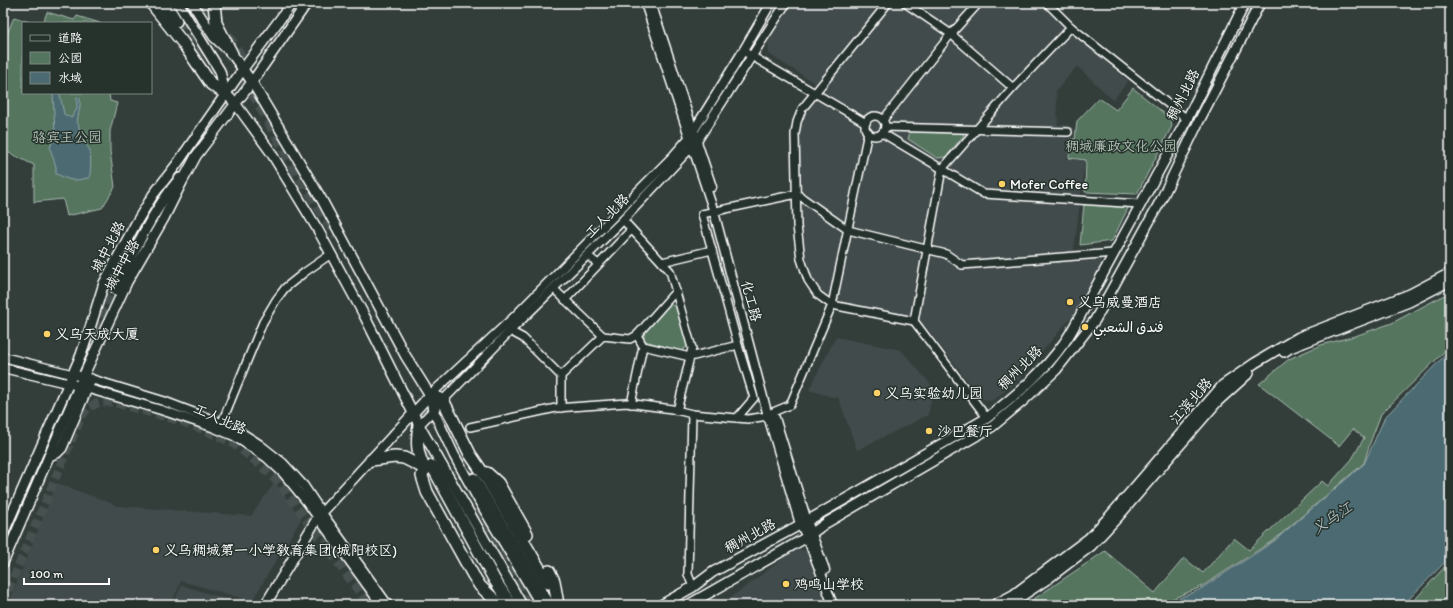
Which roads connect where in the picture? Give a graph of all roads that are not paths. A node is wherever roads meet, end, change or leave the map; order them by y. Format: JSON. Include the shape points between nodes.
{"nodes":[{"id":1,"x":151,"y":3,"type":"edge"},
{"id":2,"x":158,"y":3,"type":"edge"},
{"id":3,"x":165,"y":3,"type":"edge"},
{"id":4,"x":178,"y":3,"type":"edge"},
{"id":5,"x":192,"y":3,"type":"edge"},
{"id":6,"x":214,"y":3,"type":"edge"},
{"id":7,"x":292,"y":3,"type":"edge"},
{"id":8,"x":307,"y":3,"type":"edge"},
{"id":9,"x":645,"y":3,"type":"edge"},
{"id":10,"x":651,"y":3,"type":"edge"},
{"id":11,"x":771,"y":3,"type":"edge"},
{"id":12,"x":786,"y":3,"type":"edge"},
{"id":13,"x":888,"y":3,"type":"edge"},
{"id":14,"x":906,"y":3,"type":"edge"},
{"id":15,"x":979,"y":3,"type":"edge"},
{"id":16,"x":1048,"y":3,"type":"edge"},
{"id":17,"x":1246,"y":3,"type":"edge"},
{"id":18,"x":1260,"y":3,"type":"edge"},
{"id":19,"x":176,"y":21,"type":"tunnel mouth"},
{"id":20,"x":1071,"y":27,"type":"junction"},
{"id":21,"x":951,"y":34,"type":"junction"},
{"id":22,"x":182,"y":43,"type":"junction"},
{"id":23,"x":743,"y":51,"type":"junction"},
{"id":24,"x":232,"y":54,"type":"junction"},
{"id":25,"x":753,"y":56,"type":"junction"},
{"id":26,"x":242,"y":69,"type":"junction"},
{"id":27,"x":252,"y":82,"type":"junction"},
{"id":28,"x":1013,"y":88,"type":"junction"},
{"id":29,"x":225,"y":93,"type":"junction"},
{"id":30,"x":815,"y":93,"type":"junction"},
{"id":31,"x":235,"y":102,"type":"junction"},
{"id":32,"x":1187,"y":119,"type":"junction"},
{"id":33,"x":866,"y":123,"type":"junction"},
{"id":34,"x":882,"y":129,"type":"junction"},
{"id":35,"x":977,"y":129,"type":"junction"},
{"id":36,"x":694,"y":130,"type":"junction"},
{"id":37,"x":868,"y":132,"type":"junction"},
{"id":38,"x":1068,"y":132,"type":"dead end"},
{"id":39,"x":693,"y":141,"type":"junction"},
{"id":40,"x":864,"y":152,"type":"junction"},
{"id":41,"x":175,"y":166,"type":"junction"},
{"id":42,"x":191,"y":166,"type":"junction"},
{"id":43,"x":942,"y":169,"type":"junction"},
{"id":44,"x":797,"y":194,"type":"junction"},
{"id":45,"x":1140,"y":204,"type":"junction"},
{"id":46,"x":716,"y":211,"type":"junction"},
{"id":47,"x":623,"y":220,"type":"junction"},
{"id":48,"x":631,"y":230,"type":"junction"},
{"id":49,"x":848,"y":230,"type":"junction"},
{"id":50,"x":927,"y":249,"type":"junction"},
{"id":51,"x":712,"y":250,"type":"junction"},
{"id":52,"x":1114,"y":253,"type":"junction"},
{"id":53,"x":331,"y":254,"type":"junction"},
{"id":54,"x":587,"y":255,"type":"junction"},
{"id":55,"x":662,"y":262,"type":"junction"},
{"id":56,"x":598,"y":264,"type":"junction"},
{"id":57,"x":1450,"y":273,"type":"edge"},
{"id":58,"x":1450,"y":281,"type":"edge"},
{"id":59,"x":554,"y":289,"type":"junction"},
{"id":60,"x":676,"y":292,"type":"junction"},
{"id":61,"x":565,"y":300,"type":"junction"},
{"id":62,"x":832,"y":305,"type":"junction"},
{"id":63,"x":914,"y":321,"type":"junction"},
{"id":64,"x":510,"y":330,"type":"junction"},
{"id":65,"x":637,"y":335,"type":"junction"},
{"id":66,"x":603,"y":336,"type":"junction"},
{"id":67,"x":738,"y":344,"type":"junction"},
{"id":68,"x":643,"y":346,"type":"junction"},
{"id":69,"x":3,"y":357,"type":"edge"},
{"id":70,"x":690,"y":357,"type":"junction"},
{"id":71,"x":3,"y":368,"type":"edge"},
{"id":72,"x":561,"y":376,"type":"junction"},
{"id":73,"x":69,"y":379,"type":"junction"},
{"id":74,"x":85,"y":382,"type":"junction"},
{"id":75,"x":430,"y":395,"type":"junction"},
{"id":76,"x":443,"y":400,"type":"junction"},
{"id":77,"x":631,"y":404,"type":"junction"},
{"id":78,"x":562,"y":408,"type":"junction"},
{"id":79,"x":433,"y":410,"type":"junction"},
{"id":80,"x":677,"y":411,"type":"junction"},
{"id":81,"x":413,"y":413,"type":"junction"},
{"id":82,"x":692,"y":414,"type":"junction"},
{"id":83,"x":770,"y":414,"type":"junction"},
{"id":84,"x":737,"y":418,"type":"junction"},
{"id":85,"x":987,"y":418,"type":"junction"},
{"id":86,"x":419,"y":425,"type":"junction"},
{"id":87,"x":220,"y":426,"type":"junction"},
{"id":88,"x":470,"y":427,"type":"dead end"},
{"id":89,"x":370,"y":460,"type":"junction"},
{"id":90,"x":428,"y":467,"type":"junction"},
{"id":91,"x":479,"y":468,"type":"junction"},
{"id":92,"x":474,"y":479,"type":"tunnel mouth"},
{"id":93,"x":320,"y":516,"type":"junction"},
{"id":94,"x":804,"y":523,"type":"junction"},
{"id":95,"x":3,"y":534,"type":"edge"},
{"id":96,"x":809,"y":534,"type":"junction"},
{"id":97,"x":3,"y":563,"type":"edge"},
{"id":98,"x":485,"y":581,"type":"tunnel mouth"},
{"id":99,"x":548,"y":583,"type":"dead end"},
{"id":100,"x":693,"y":587,"type":"junction"},
{"id":101,"x":265,"y":605,"type":"edge"},
{"id":102,"x":381,"y":605,"type":"edge"},
{"id":103,"x":388,"y":605,"type":"edge"},
{"id":104,"x":500,"y":605,"type":"edge"},
{"id":105,"x":511,"y":605,"type":"edge"},
{"id":106,"x":522,"y":605,"type":"edge"},
{"id":107,"x":541,"y":605,"type":"edge"},
{"id":108,"x":549,"y":605,"type":"edge"},
{"id":109,"x":558,"y":605,"type":"edge"},
{"id":110,"x":661,"y":605,"type":"edge"},
{"id":111,"x":688,"y":605,"type":"edge"},
{"id":112,"x":833,"y":605,"type":"edge"},
{"id":113,"x":838,"y":605,"type":"edge"},
{"id":114,"x":994,"y":605,"type":"edge"},
{"id":115,"x":1008,"y":605,"type":"edge"}],
"edges":[{"from":1,"to":22,"type":"highway"},
{"from":2,"to":22,"type":"highway"},
{"from":3,"to":19,"type":"highway"},
{"from":4,"to":29,"type":"main road","via":[[220,71]]},
{"from":5,"to":24,"type":"main road","via":[[214,37]]},
{"from":6,"to":24,"type":"highway","via":[[216,23]]},
{"from":7,"to":26,"type":"main road","name":"城中北路"},
{"from":8,"to":27,"type":"main road","name":"城中中路"},
{"from":9,"to":39,"type":"street","name":"化工路"},
{"from":10,"to":36,"type":"street"},
{"from":11,"to":23,"type":"street","name":"工人北路"},
{"from":12,"to":25,"type":"street","name":"工人北路"},
{"from":13,"to":30,"type":"street"},
{"from":14,"to":21,"type":"street"},
{"from":15,"to":21,"type":"street"},
{"from":16,"to":20,"type":"street"},
{"from":17,"to":32,"type":"main road","name":"稠州北路"},
{"from":18,"to":96,"type":"main road","name":"稠州北路","via":[[1161,200],[1095,320],[1056,370],[993,426]]},
{"from":20,"to":28,"type":"street"},
{"from":20,"to":32,"type":"street"},
{"from":21,"to":28,"type":"street"},
{"from":21,"to":34,"type":"street"},
{"from":22,"to":29,"type":"highway","via":[[211,84]]},
{"from":23,"to":25,"type":"street"},
{"from":23,"to":36,"type":"street","name":"工人北路"},
{"from":24,"to":26,"type":"main road"},
{"from":25,"to":30,"type":"street"},
{"from":25,"to":39,"type":"street","name":"工人北路"},
{"from":26,"to":27,"type":"main road"},
{"from":26,"to":29,"type":"main road","name":"城中北路"},
{"from":27,"to":31,"type":"main road","name":"城中中路"},
{"from":27,"to":75,"type":"main road","via":[[322,200],[405,356]]},
{"from":28,"to":35,"type":"street"},
{"from":29,"to":31,"type":"main road"},
{"from":29,"to":41,"type":"main road","name":"城中北路"},
{"from":30,"to":33,"type":"street"},
{"from":30,"to":44,"type":"street","via":[[802,109],[797,122]]},
{"from":31,"to":42,"type":"main road","name":"城中中路"},
{"from":31,"to":53,"type":"main road","via":[[270,151]]},
{"from":32,"to":45,"type":"main road","name":"稠州北路"},
{"from":33,"to":34,"type":"street","via":[[869,118],[875,116]]},
{"from":33,"to":37,"type":"street"},
{"from":34,"to":35,"type":"street"},
{"from":34,"to":37,"type":"street","via":[[870,134]]},
{"from":34,"to":40,"type":"street"},
{"from":34,"to":43,"type":"street"},
{"from":35,"to":38,"type":"street"},
{"from":35,"to":43,"type":"street"},
{"from":36,"to":39,"type":"street","name":"工人北路"},
{"from":37,"to":40,"type":"street"},
{"from":39,"to":46,"type":"street","name":"化工路"},
{"from":39,"to":47,"type":"street","name":"工人北路"},
{"from":39,"to":75,"type":"street","name":"工人北路","via":[[674,155],[513,318]]},
{"from":40,"to":49,"type":"street"},
{"from":41,"to":42,"type":"main road","via":[[124,261],[111,296],[145,229],[172,188]]},
{"from":41,"to":73,"type":"main road","name":"城中北路","via":[[136,223],[104,283],[81,355]]},
{"from":42,"to":74,"type":"main road","name":"城中中路","via":[[127,282]]},
{"from":43,"to":45,"type":"street","via":[[984,194]]},
{"from":43,"to":50,"type":"street"},
{"from":44,"to":46,"type":"street"},
{"from":44,"to":49,"type":"street"},
{"from":44,"to":62,"type":"street","via":[[801,259],[808,280],[818,295]]},
{"from":45,"to":52,"type":"main road","name":"稠州北路"},
{"from":46,"to":51,"type":"street","via":[[702,214]]},
{"from":46,"to":83,"type":"street","name":"化工路"},
{"from":47,"to":48,"type":"street"},
{"from":47,"to":54,"type":"street","name":"工人北路"},
{"from":48,"to":55,"type":"street"},
{"from":48,"to":56,"type":"street"},
{"from":49,"to":50,"type":"street"},
{"from":49,"to":62,"type":"street"},
{"from":50,"to":52,"type":"street","via":[[946,254],[962,265]]},
{"from":50,"to":63,"type":"street"},
{"from":51,"to":55,"type":"street"},
{"from":51,"to":67,"type":"street"},
{"from":52,"to":85,"type":"main road","name":"稠州北路","via":[[1064,343],[1040,371]]},
{"from":53,"to":81,"type":"main road"},
{"from":53,"to":87,"type":"street","via":[[285,288],[276,300],[263,322]]},
{"from":54,"to":56,"type":"street"},
{"from":54,"to":59,"type":"street","name":"工人北路"},
{"from":55,"to":60,"type":"street","via":[[670,271]]},
{"from":56,"to":61,"type":"street"},
{"from":57,"to":114,"type":"main road","name":"江滨北路","via":[[1410,294],[1299,337],[1223,385],[1089,538],[1013,595]]},
{"from":58,"to":115,"type":"main road","name":"江滨北路","via":[[1409,302],[1290,348],[1250,373],[1217,402],[1091,546]]},
{"from":59,"to":61,"type":"street"},
{"from":59,"to":64,"type":"street","name":"工人北路"},
{"from":60,"to":65,"type":"street"},
{"from":60,"to":70,"type":"street","via":[[692,348]]},
{"from":61,"to":66,"type":"street"},
{"from":62,"to":63,"type":"street"},
{"from":62,"to":83,"type":"street","via":[[790,405]]},
{"from":63,"to":85,"type":"street"},
{"from":64,"to":72,"type":"street","via":[[523,338]]},
{"from":64,"to":76,"type":"street","name":"工人北路"},
{"from":65,"to":66,"type":"street","via":[[630,339]]},
{"from":65,"to":68,"type":"street"},
{"from":66,"to":72,"type":"street"},
{"from":67,"to":70,"type":"street"},
{"from":67,"to":84,"type":"street","via":[[754,398]]},
{"from":68,"to":70,"type":"street"},
{"from":68,"to":77,"type":"street"},
{"from":69,"to":73,"type":"street","name":"工人北路"},
{"from":70,"to":80,"type":"street"},
{"from":71,"to":73,"type":"street","name":"工人北路"},
{"from":72,"to":78,"type":"street"},
{"from":73,"to":74,"type":"street","name":"工人北路"},
{"from":73,"to":95,"type":"main road","name":"城中北路"},
{"from":74,"to":87,"type":"street","name":"工人北路","via":[[161,410]]},
{"from":74,"to":97,"type":"main road","name":"城中中路","via":[[49,456]]},
{"from":75,"to":76,"type":"highway"},
{"from":75,"to":79,"type":"main road"},
{"from":75,"to":81,"type":"main road"},
{"from":76,"to":79,"type":"street","name":"工人北路"},
{"from":76,"to":91,"type":"highway"},
{"from":77,"to":78,"type":"street"},
{"from":77,"to":80,"type":"street"},
{"from":78,"to":88,"type":"street"},
{"from":79,"to":86,"type":"street","name":"工人北路"},
{"from":79,"to":107,"type":"main road","via":[[481,504]]},
{"from":80,"to":82,"type":"street"},
{"from":81,"to":86,"type":"main road"},
{"from":81,"to":89,"type":"main road"},
{"from":82,"to":84,"type":"street"},
{"from":82,"to":100,"type":"street","via":[[688,574]]},
{"from":83,"to":84,"type":"street","via":[[748,419]]},
{"from":83,"to":94,"type":"street","name":"化工路"},
{"from":85,"to":94,"type":"main road","name":"稠州北路"},
{"from":86,"to":90,"type":"highway","via":[[418,454]]},
{"from":86,"to":106,"type":"main road"},
{"from":87,"to":93,"type":"street","name":"工人北路","via":[[267,458]]},
{"from":89,"to":90,"type":"highway","via":[[404,458]]},
{"from":89,"to":93,"type":"main road"},
{"from":90,"to":98,"type":"highway","via":[[444,510]]},
{"from":90,"to":104,"type":"highway","via":[[422,476],[427,492],[480,586]]},
{"from":90,"to":105,"type":"highway"},
{"from":91,"to":99,"type":"highway"},
{"from":91,"to":109,"type":"highway","via":[[498,483],[554,582]]},
{"from":92,"to":108,"type":"highway"},
{"from":93,"to":101,"type":"main road"},
{"from":93,"to":102,"type":"street","name":"工人北路"},
{"from":93,"to":103,"type":"street"},
{"from":94,"to":96,"type":"street","name":"化工路"},
{"from":94,"to":100,"type":"main road","name":"稠州北路","via":[[713,572]]},
{"from":96,"to":111,"type":"main road","name":"稠州北路"},
{"from":96,"to":112,"type":"street","name":"化工路"},
{"from":96,"to":113,"type":"street","name":"化工路"},
{"from":100,"to":110,"type":"main road","name":"稠州北路"}]}
